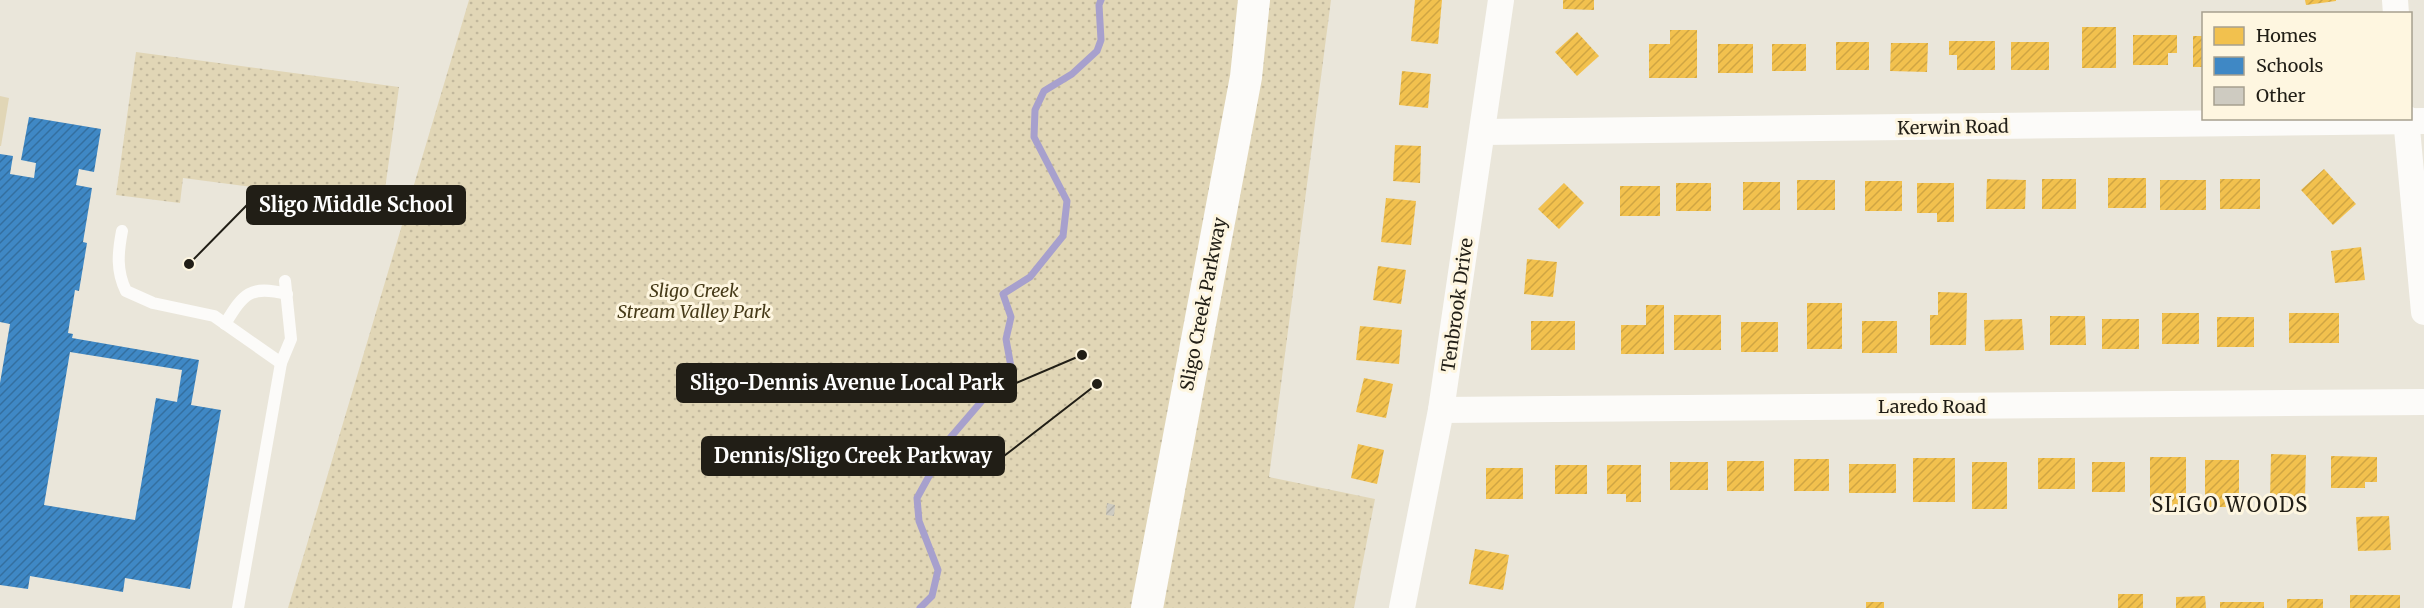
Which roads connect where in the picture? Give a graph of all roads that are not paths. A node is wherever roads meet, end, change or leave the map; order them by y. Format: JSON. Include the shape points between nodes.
{"nodes":[{"id":1,"x":1254,"y":0,"type":"edge"},
{"id":2,"x":1501,"y":0,"type":"edge"},
{"id":3,"x":2412,"y":121,"type":"edge"},
{"id":4,"x":1483,"y":132,"type":"junction"},
{"id":5,"x":122,"y":231,"type":"dead end"},
{"id":6,"x":285,"y":281,"type":"dead end"},
{"id":7,"x":287,"y":294,"type":"junction"},
{"id":8,"x":2424,"y":312,"type":"edge"},
{"id":9,"x":225,"y":324,"type":"junction"},
{"id":10,"x":281,"y":363,"type":"junction"},
{"id":11,"x":2424,"y":402,"type":"edge"},
{"id":12,"x":1441,"y":410,"type":"junction"},
{"id":13,"x":238,"y":608,"type":"edge"},
{"id":14,"x":1147,"y":608,"type":"edge"},
{"id":15,"x":1402,"y":608,"type":"edge"}],
"edges":[{"from":1,"to":14,"type":"street","name":"Sligo Creek Parkway","via":[[1246,77]]},
{"from":2,"to":4,"type":"street","name":"Tenbrook Drive"},
{"from":3,"to":4,"type":"street","name":"Kerwin Road"},
{"from":3,"to":8,"type":"street"},
{"from":4,"to":12,"type":"street","name":"Tenbrook Drive"},
{"from":5,"to":9,"type":"lane","via":[[119,279],[126,291],[153,303],[214,316]]},
{"from":6,"to":7,"type":"lane"},
{"from":7,"to":9,"type":"lane","via":[[264,289],[241,299]]},
{"from":7,"to":10,"type":"lane","via":[[291,339]]},
{"from":9,"to":10,"type":"lane"},
{"from":10,"to":13,"type":"lane"},
{"from":11,"to":12,"type":"street","name":"Laredo Road"},
{"from":12,"to":15,"type":"street","name":"Tenbrook Drive"}]}
